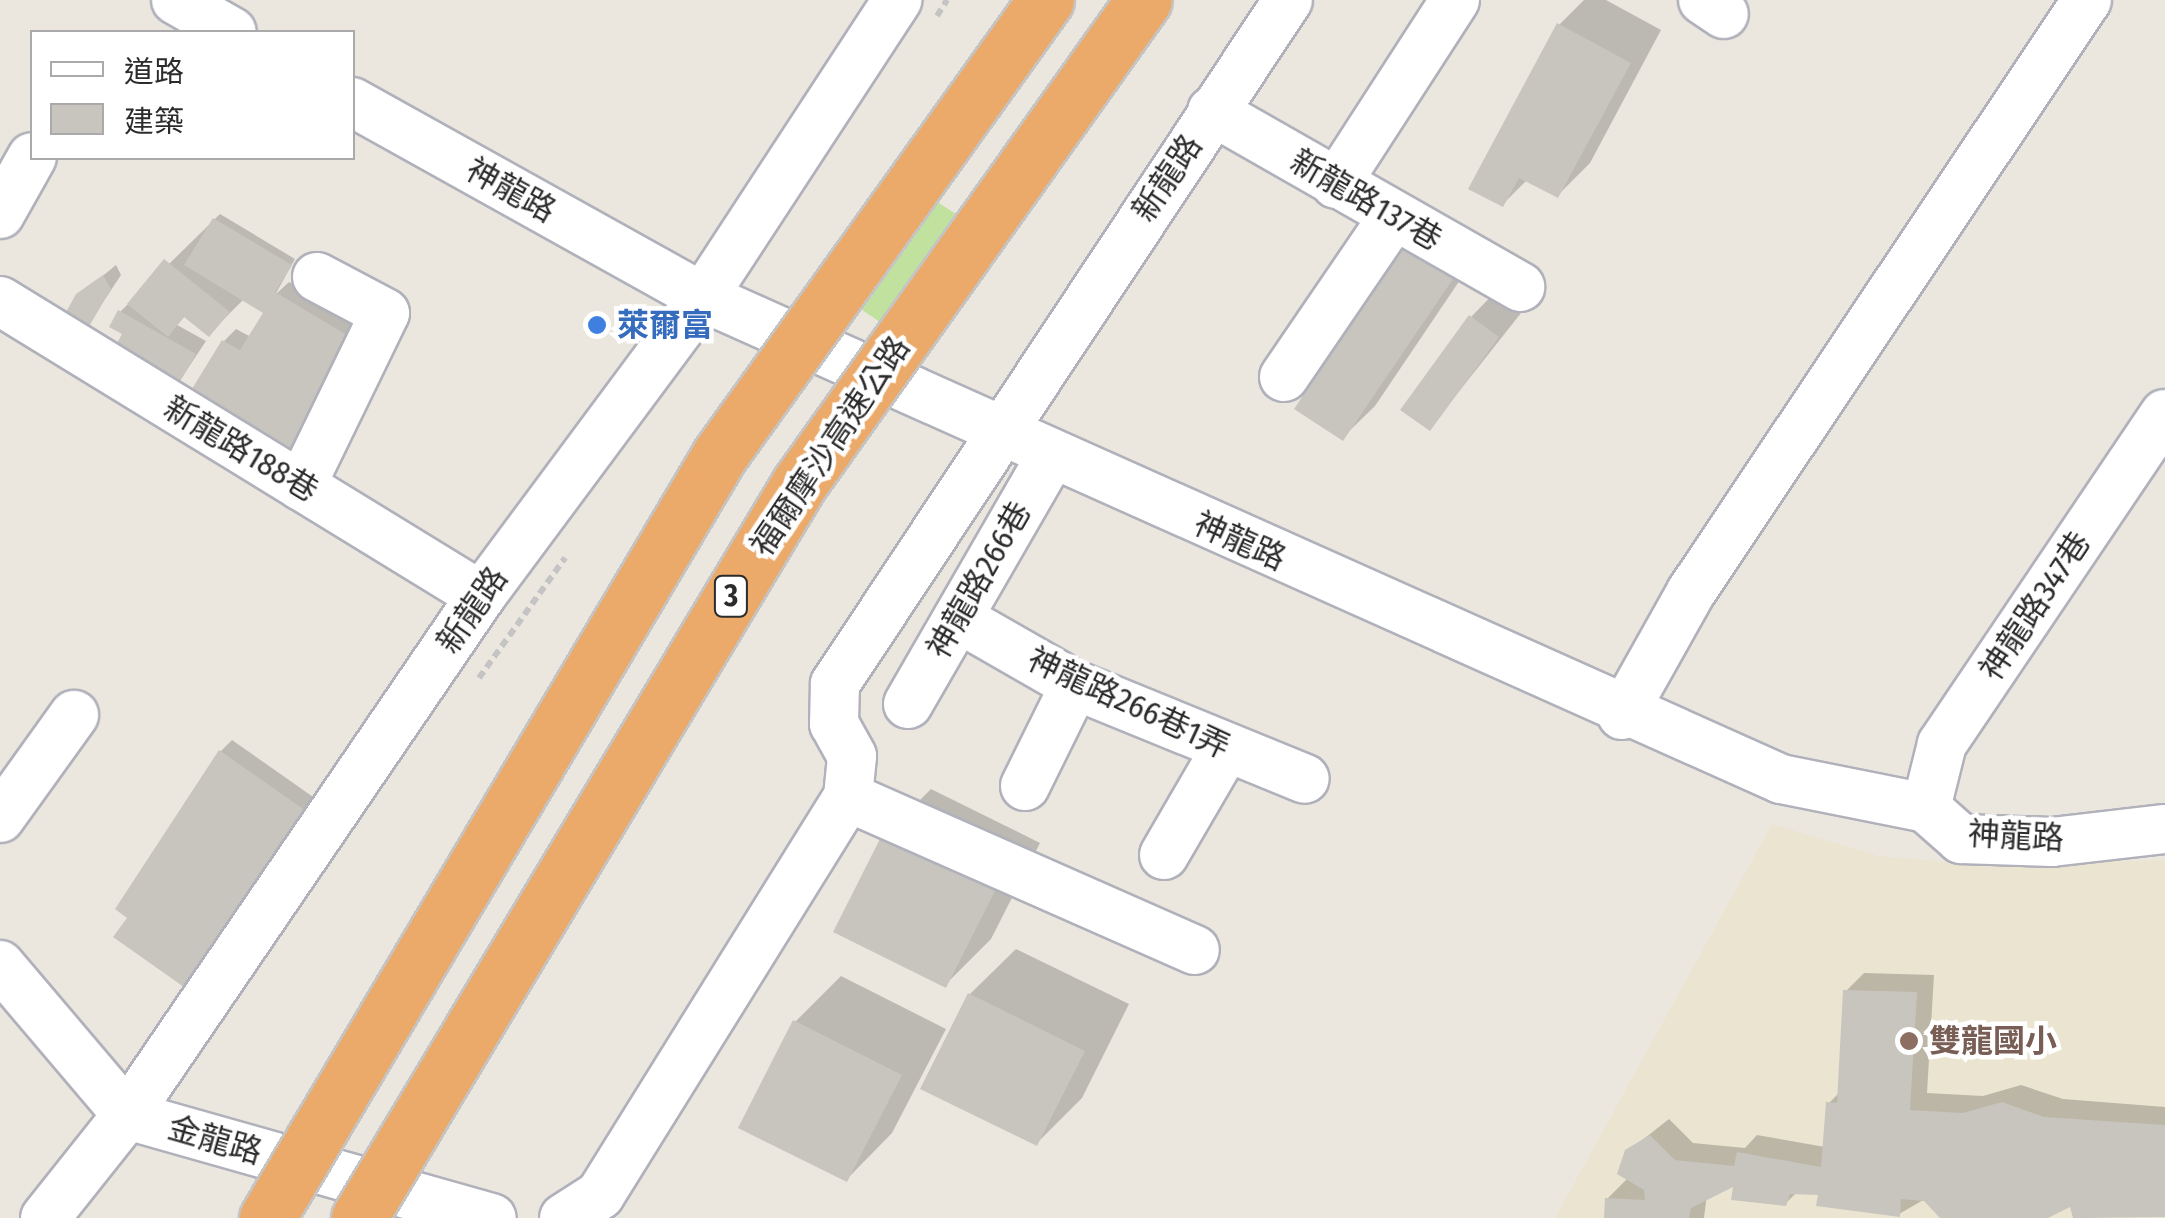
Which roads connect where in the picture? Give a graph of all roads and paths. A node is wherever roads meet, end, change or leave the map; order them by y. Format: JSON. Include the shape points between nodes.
{"nodes":[{"id":1,"x":176,"y":0,"type":"edge"},
{"id":2,"x":897,"y":0,"type":"edge"},
{"id":3,"x":1046,"y":0,"type":"edge"},
{"id":4,"x":1144,"y":0,"type":"edge"},
{"id":5,"x":1288,"y":0,"type":"edge"},
{"id":6,"x":1455,"y":0,"type":"edge"},
{"id":7,"x":2087,"y":0,"type":"edge"},
{"id":8,"x":228,"y":30,"type":"edge"},
{"id":9,"x":355,"y":104,"type":"edge"},
{"id":10,"x":1212,"y":111,"type":"junction"},
{"id":11,"x":30,"y":160,"type":"edge"},
{"id":12,"x":1336,"y":184,"type":"junction"},
{"id":13,"x":0,"y":214,"type":"edge"},
{"id":14,"x":1393,"y":218,"type":"junction"},
{"id":15,"x":317,"y":277,"type":"dead end"},
{"id":16,"x":1520,"y":287,"type":"dead end"},
{"id":17,"x":702,"y":297,"type":"junction"},
{"id":18,"x":0,"y":302,"type":"edge"},
{"id":19,"x":1284,"y":377,"type":"dead end"},
{"id":20,"x":2165,"y":414,"type":"edge"},
{"id":21,"x":997,"y":427,"type":"junction"},
{"id":22,"x":1051,"y":456,"type":"junction"},
{"id":23,"x":301,"y":486,"type":"junction"},
{"id":24,"x":481,"y":596,"type":"junction"},
{"id":25,"x":958,"y":618,"type":"junction"},
{"id":26,"x":1076,"y":684,"type":"junction"},
{"id":27,"x":908,"y":704,"type":"dead end"},
{"id":28,"x":74,"y":714,"type":"dead end"},
{"id":29,"x":1622,"y":715,"type":"junction"},
{"id":30,"x":1225,"y":750,"type":"junction"},
{"id":31,"x":1304,"y":779,"type":"dead end"},
{"id":32,"x":1025,"y":786,"type":"dead end"},
{"id":33,"x":848,"y":796,"type":"junction"},
{"id":34,"x":1926,"y":808,"type":"junction"},
{"id":35,"x":0,"y":818,"type":"edge"},
{"id":36,"x":2165,"y":828,"type":"edge"},
{"id":37,"x":1164,"y":855,"type":"dead end"},
{"id":38,"x":1195,"y":950,"type":"dead end"},
{"id":39,"x":0,"y":965,"type":"edge"},
{"id":40,"x":127,"y":1115,"type":"junction"},
{"id":41,"x":44,"y":1218,"type":"edge"},
{"id":42,"x":267,"y":1218,"type":"edge"},
{"id":43,"x":359,"y":1218,"type":"edge"},
{"id":44,"x":492,"y":1218,"type":"edge"},
{"id":45,"x":564,"y":1218,"type":"edge"}],
"edges":[{"from":1,"to":8,"type":"street"},
{"from":2,"to":17,"type":"street","name":"新龍路"},
{"from":3,"to":42,"type":"highway","bridge":true,"via":[[718,456]]},
{"from":4,"to":43,"type":"highway","name":"福爾摩沙高速公路","number":"3","bridge":true,"via":[[798,484]]},
{"from":5,"to":10,"type":"street","name":"新龍路"},
{"from":6,"to":12,"type":"street"},
{"from":7,"to":29,"type":"street","via":[[1690,592]]},
{"from":9,"to":17,"type":"street","name":"神龍路"},
{"from":10,"to":12,"type":"street","name":"新龍路137巷"},
{"from":10,"to":21,"type":"street","name":"新龍路"},
{"from":11,"to":13,"type":"street"},
{"from":12,"to":14,"type":"street","name":"新龍路137巷"},
{"from":14,"to":16,"type":"street","name":"新龍路137巷"},
{"from":14,"to":19,"type":"street"},
{"from":15,"to":23,"type":"street","via":[[386,312]]},
{"from":17,"to":21,"type":"street","name":"神龍路"},
{"from":17,"to":24,"type":"street","name":"新龍路"},
{"from":18,"to":23,"type":"street","name":"新龍路188巷"},
{"from":20,"to":34,"type":"street","name":"神龍路347巷","via":[[1942,744]]},
{"from":21,"to":22,"type":"street","name":"神龍路"},
{"from":21,"to":33,"type":"street","name":"新龍路","via":[[834,684],[834,724],[852,756]]},
{"from":22,"to":25,"type":"street","name":"神龍路266巷"},
{"from":22,"to":29,"type":"street","name":"神龍路"},
{"from":23,"to":24,"type":"street","name":"新龍路188巷"},
{"from":24,"to":40,"type":"street","name":"新龍路"},
{"from":25,"to":26,"type":"street","name":"神龍路266巷1弄"},
{"from":25,"to":27,"type":"street","name":"神龍路266巷"},
{"from":26,"to":30,"type":"street","name":"神龍路266巷1弄"},
{"from":26,"to":32,"type":"street"},
{"from":28,"to":35,"type":"street"},
{"from":29,"to":34,"type":"street","name":"神龍路","via":[[1781,779]]},
{"from":30,"to":31,"type":"street","name":"神龍路266巷1弄"},
{"from":30,"to":37,"type":"street"},
{"from":33,"to":38,"type":"street"},
{"from":33,"to":45,"type":"street","via":[[600,1195]]},
{"from":34,"to":36,"type":"street","name":"神龍路","via":[[1961,840],[2052,842]]},
{"from":39,"to":40,"type":"street","name":"金龍路"},
{"from":40,"to":41,"type":"street","name":"新龍路"},
{"from":40,"to":44,"type":"street","name":"金龍路"}]}
